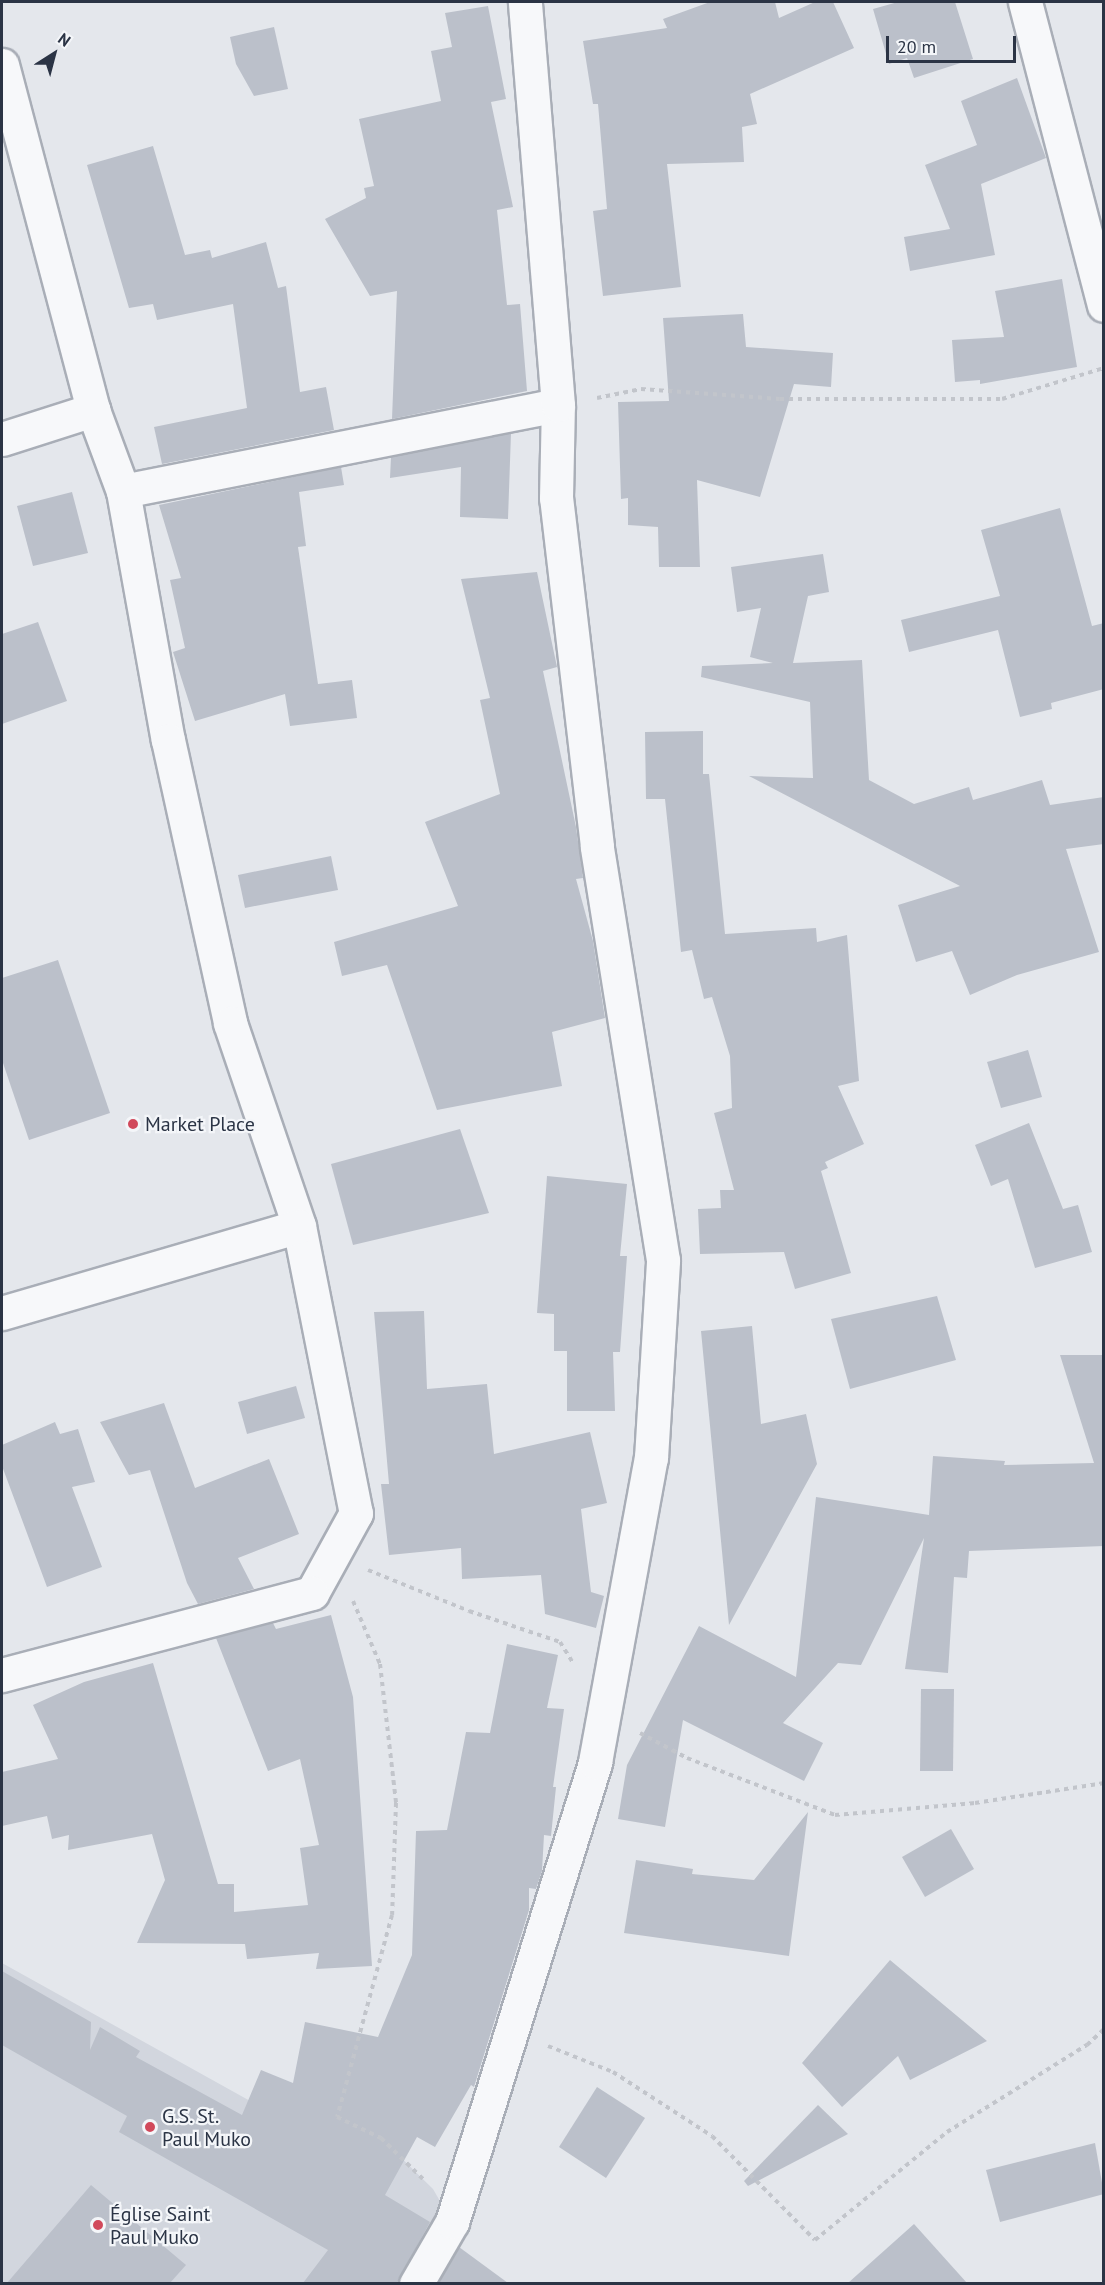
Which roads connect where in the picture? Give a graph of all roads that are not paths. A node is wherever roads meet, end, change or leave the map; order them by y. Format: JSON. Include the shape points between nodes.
{"nodes":[{"id":1,"x":525,"y":2,"type":"edge"},
{"id":2,"x":1025,"y":2,"type":"edge"},
{"id":3,"x":2,"y":65,"type":"edge"},
{"id":4,"x":1104,"y":304,"type":"edge"},
{"id":5,"x":558,"y":405,"type":"junction"},
{"id":6,"x":93,"y":410,"type":"junction"},
{"id":7,"x":2,"y":439,"type":"edge"},
{"id":8,"x":123,"y":491,"type":"junction"},
{"id":9,"x":299,"y":1226,"type":"junction"},
{"id":10,"x":2,"y":1313,"type":"edge"},
{"id":11,"x":2,"y":1675,"type":"edge"},
{"id":12,"x":416,"y":2283,"type":"edge"}],
"edges":[{"from":1,"to":5,"type":"street"},
{"from":2,"to":4,"type":"street"},
{"from":3,"to":6,"type":"street"},
{"from":5,"to":8,"type":"street"},
{"from":5,"to":12,"type":"street","via":[[556,498],[595,834],[663,1260],[651,1458],[595,1762],[452,2222]]},
{"from":6,"to":7,"type":"street"},
{"from":6,"to":8,"type":"street"},
{"from":8,"to":9,"type":"street","via":[[168,740],[230,1023]]},
{"from":9,"to":10,"type":"street"},
{"from":9,"to":11,"type":"street","via":[[356,1513],[312,1593]]}]}
